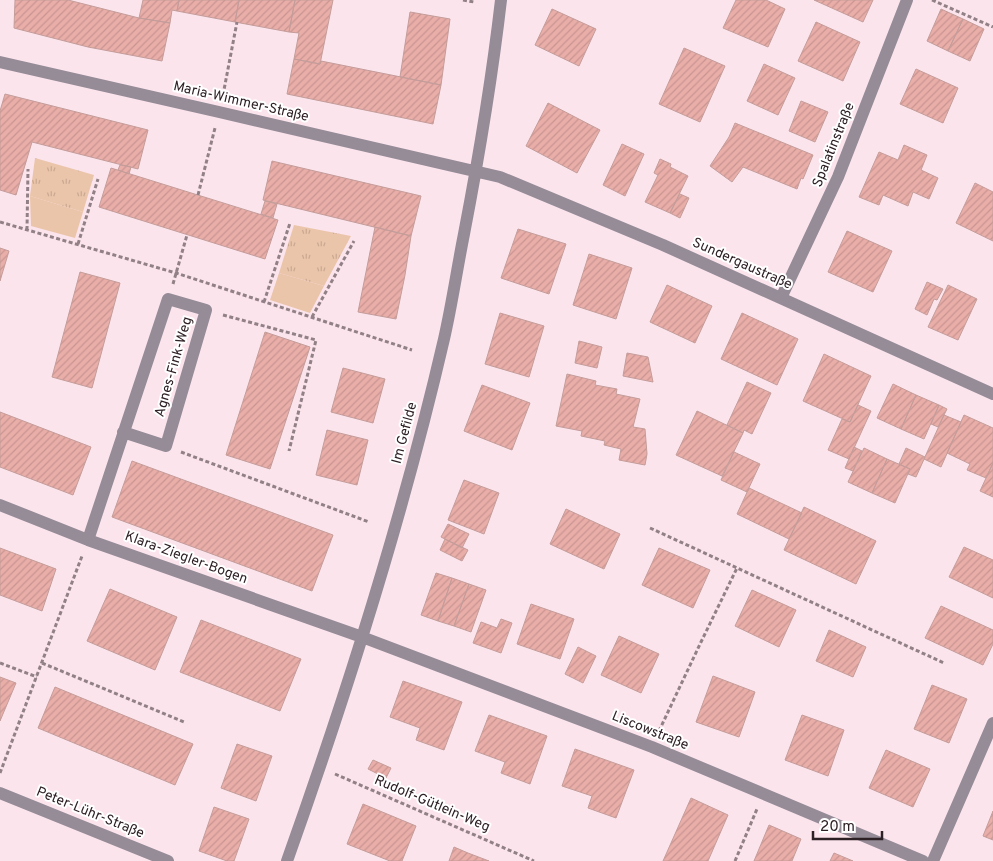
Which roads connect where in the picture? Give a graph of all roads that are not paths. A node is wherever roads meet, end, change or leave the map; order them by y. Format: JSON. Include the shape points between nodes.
{"nodes":[{"id":1,"x":501,"y":0,"type":"edge"},
{"id":2,"x":907,"y":0,"type":"edge"},
{"id":3,"x":0,"y":62,"type":"edge"},
{"id":4,"x":476,"y":172,"type":"junction"},
{"id":5,"x":781,"y":298,"type":"junction"},
{"id":6,"x":993,"y":394,"type":"edge"},
{"id":7,"x":123,"y":432,"type":"junction"},
{"id":8,"x":0,"y":505,"type":"edge"},
{"id":9,"x":88,"y":540,"type":"junction"},
{"id":10,"x":362,"y":637,"type":"junction"},
{"id":11,"x":993,"y":723,"type":"edge"},
{"id":12,"x":0,"y":793,"type":"edge"},
{"id":13,"x":168,"y":861,"type":"edge"},
{"id":14,"x":287,"y":861,"type":"edge"},
{"id":15,"x":923,"y":861,"type":"edge"},
{"id":16,"x":933,"y":861,"type":"edge"}],
"edges":[{"from":1,"to":4,"type":"street","name":"Im Gefilde"},
{"from":2,"to":5,"type":"street","name":"Spalatinstraße","via":[[838,177]]},
{"from":3,"to":4,"type":"street","name":"Maria-Wimmer-Straße"},
{"from":4,"to":5,"type":"street","name":"Sundergaustraße","via":[[510,181]]},
{"from":4,"to":10,"type":"street","name":"Im Gefilde","via":[[444,338],[390,547]]},
{"from":5,"to":6,"type":"street","name":"Sundergaustraße"},
{"from":7,"to":7,"type":"street","name":"Agnes-Fink-Weg","via":[[168,299],[206,310],[166,446]]},
{"from":7,"to":9,"type":"street","name":"Agnes-Fink-Weg"},
{"from":8,"to":9,"type":"street","name":"Klara-Ziegler-Bogen"},
{"from":9,"to":10,"type":"street","name":"Klara-Ziegler-Bogen"},
{"from":10,"to":14,"type":"street","name":"Im Gefilde"},
{"from":10,"to":15,"type":"street","name":"Liscowstraße","via":[[652,748]]},
{"from":11,"to":16,"type":"street"},
{"from":12,"to":13,"type":"street","name":"Peter-Lühr-Straße"}]}
